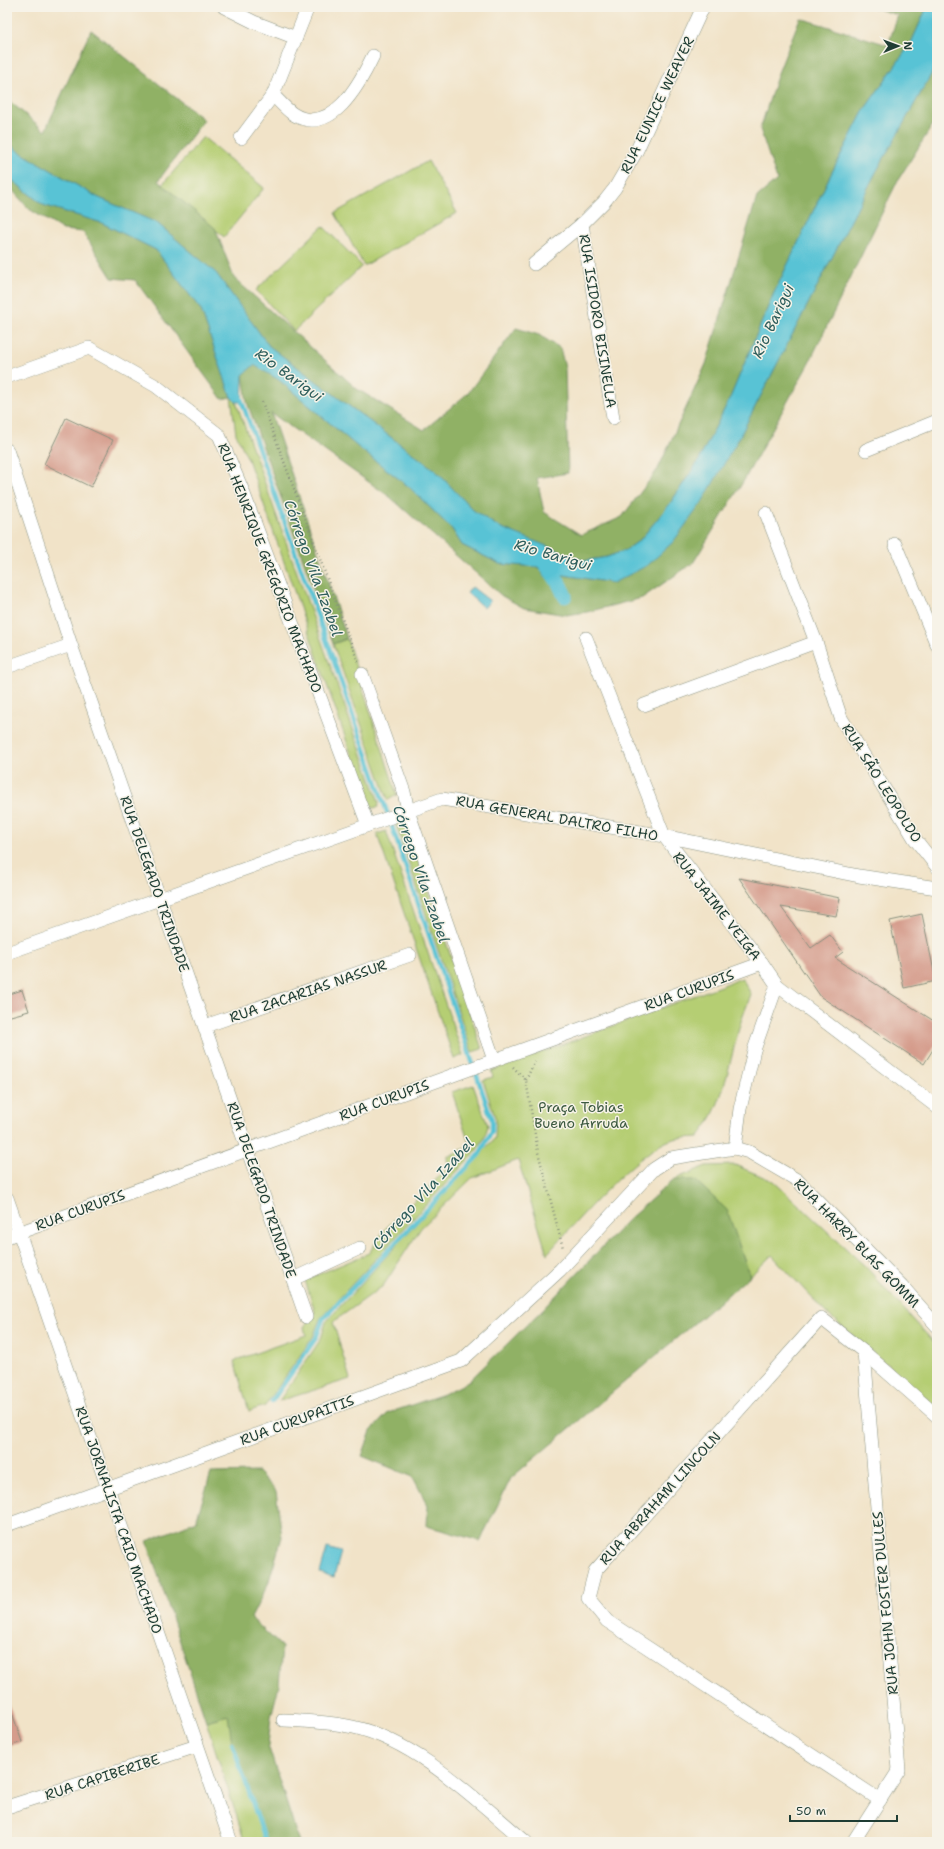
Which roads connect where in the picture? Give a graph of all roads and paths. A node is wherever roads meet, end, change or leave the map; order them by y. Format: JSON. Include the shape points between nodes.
{"nodes":[{"id":1,"x":224,"y":7,"type":"edge"},
{"id":2,"x":308,"y":7,"type":"edge"},
{"id":3,"x":703,"y":7,"type":"edge"},
{"id":4,"x":296,"y":38,"type":"junction"},
{"id":5,"x":373,"y":56,"type":"dead end"},
{"id":6,"x":273,"y":95,"type":"junction"},
{"id":7,"x":241,"y":138,"type":"dead end"},
{"id":8,"x":582,"y":224,"type":"junction"},
{"id":9,"x":534,"y":264,"type":"dead end"},
{"id":10,"x":7,"y":377,"type":"edge"},
{"id":11,"x":262,"y":402,"type":"dead end"},
{"id":12,"x":613,"y":418,"type":"dead end"},
{"id":13,"x":937,"y":421,"type":"edge"},
{"id":14,"x":7,"y":450,"type":"edge"},
{"id":15,"x":866,"y":450,"type":"dead end"},
{"id":16,"x":766,"y":512,"type":"dead end"},
{"id":17,"x":895,"y":544,"type":"dead end"},
{"id":18,"x":586,"y":638,"type":"dead end"},
{"id":19,"x":816,"y":642,"type":"junction"},
{"id":20,"x":71,"y":645,"type":"junction"},
{"id":21,"x":937,"y":645,"type":"edge"},
{"id":22,"x":7,"y":667,"type":"edge"},
{"id":23,"x":362,"y":674,"type":"joint"},
{"id":24,"x":644,"y":705,"type":"dead end"},
{"id":25,"x":404,"y":812,"type":"junction"},
{"id":26,"x":368,"y":825,"type":"junction"},
{"id":27,"x":664,"y":836,"type":"junction"},
{"id":28,"x":937,"y":867,"type":"edge"},
{"id":29,"x":937,"y":888,"type":"edge"},
{"id":30,"x":161,"y":899,"type":"junction"},
{"id":31,"x":7,"y":953,"type":"edge"},
{"id":32,"x":410,"y":955,"type":"dead end"},
{"id":33,"x":762,"y":963,"type":"junction"},
{"id":34,"x":777,"y":986,"type":"junction"},
{"id":35,"x":205,"y":1026,"type":"junction"},
{"id":36,"x":490,"y":1061,"type":"junction"},
{"id":37,"x":937,"y":1107,"type":"edge"},
{"id":38,"x":735,"y":1148,"type":"junction"},
{"id":39,"x":248,"y":1149,"type":"junction"},
{"id":40,"x":7,"y":1198,"type":"edge"},
{"id":41,"x":13,"y":1235,"type":"edge"},
{"id":42,"x":360,"y":1248,"type":"dead end"},
{"id":43,"x":563,"y":1266,"type":"junction"},
{"id":44,"x":293,"y":1279,"type":"junction"},
{"id":45,"x":306,"y":1317,"type":"dead end"},
{"id":46,"x":937,"y":1326,"type":"edge"},
{"id":47,"x":864,"y":1352,"type":"junction"},
{"id":48,"x":937,"y":1416,"type":"edge"},
{"id":49,"x":108,"y":1488,"type":"junction"},
{"id":50,"x":7,"y":1525,"type":"edge"},
{"id":51,"x":283,"y":1720,"type":"dead end"},
{"id":52,"x":198,"y":1746,"type":"junction"},
{"id":53,"x":880,"y":1800,"type":"junction"},
{"id":54,"x":7,"y":1807,"type":"edge"},
{"id":55,"x":231,"y":1842,"type":"edge"},
{"id":56,"x":526,"y":1842,"type":"edge"},
{"id":57,"x":853,"y":1842,"type":"edge"}],
"edges":[{"from":1,"to":4,"type":"street"},
{"from":2,"to":4,"type":"street"},
{"from":3,"to":8,"type":"street","name":"RUA EUNICE WEAVER","via":[[627,169],[604,202]]},
{"from":4,"to":6,"type":"street"},
{"from":5,"to":6,"type":"street","via":[[354,92],[325,117],[303,119],[293,114]]},
{"from":6,"to":7,"type":"street"},
{"from":8,"to":9,"type":"street","name":"RUA EUNICE WEAVER"},
{"from":8,"to":12,"type":"street","name":"RUA ISIDORO BISINELLA"},
{"from":10,"to":26,"type":"street","name":"RUA HENRIQUE GREGÓRIO MACHADO","via":[[90,348],[156,386],[219,434]]},
{"from":11,"to":23,"type":"path"},
{"from":13,"to":15,"type":"street"},
{"from":14,"to":20,"type":"street","name":"RUA DELEGADO TRINDADE"},
{"from":16,"to":19,"type":"street","name":"RUA SÃO LEOPOLDO"},
{"from":17,"to":21,"type":"street"},
{"from":18,"to":27,"type":"street","name":"RUA JAIME VEIGA"},
{"from":19,"to":24,"type":"street"},
{"from":19,"to":28,"type":"street","name":"RUA SÃO LEOPOLDO","via":[[841,718],[915,839]]},
{"from":20,"to":22,"type":"street"},
{"from":20,"to":30,"type":"street","name":"RUA DELEGADO TRINDADE"},
{"from":23,"to":25,"type":"street","via":[[404,792]]},
{"from":25,"to":26,"type":"street","name":"RUA GENERAL DALTRO FILHO"},
{"from":25,"to":27,"type":"street","name":"RUA GENERAL DALTRO FILHO","via":[[442,799]]},
{"from":25,"to":36,"type":"street"},
{"from":26,"to":30,"type":"street","name":"RUA GENERAL DALTRO FILHO"},
{"from":27,"to":29,"type":"street","name":"RUA GENERAL DALTRO FILHO","via":[[859,876]]},
{"from":27,"to":33,"type":"street","name":"RUA JAIME VEIGA"},
{"from":30,"to":31,"type":"street","name":"RUA GENERAL DALTRO FILHO"},
{"from":30,"to":35,"type":"street","name":"RUA DELEGADO TRINDADE"},
{"from":32,"to":35,"type":"street","name":"RUA ZACARIAS NASSUR"},
{"from":33,"to":34,"type":"street","name":"RUA JAIME VEIGA"},
{"from":33,"to":36,"type":"street","name":"RUA CURUPIS"},
{"from":34,"to":37,"type":"street","name":"RUA JAIME VEIGA"},
{"from":34,"to":38,"type":"street","via":[[754,1050],[740,1109]]},
{"from":35,"to":39,"type":"street","name":"RUA DELEGADO TRINDADE"},
{"from":36,"to":39,"type":"street","name":"RUA CURUPIS"},
{"from":36,"to":43,"type":"path","via":[[507,1063],[526,1080],[538,1152]]},
{"from":38,"to":43,"type":"street","name":"RUA HARRY BLAS GOMM","via":[[671,1158],[654,1169]]},
{"from":38,"to":46,"type":"street","name":"RUA HARRY BLAS GOMM","via":[[749,1152],[797,1180],[902,1286]]},
{"from":39,"to":41,"type":"street","name":"RUA CURUPIS"},
{"from":39,"to":44,"type":"street","name":"RUA DELEGADO TRINDADE"},
{"from":40,"to":41,"type":"street","name":"RUA JORNALISTA CAIO MACHADO"},
{"from":41,"to":49,"type":"street","name":"RUA JORNALISTA CAIO MACHADO"},
{"from":42,"to":44,"type":"street"},
{"from":43,"to":49,"type":"street","name":"RUA CURUPAITIS","via":[[461,1361]]},
{"from":44,"to":45,"type":"street","name":"RUA DELEGADO TRINDADE"},
{"from":47,"to":48,"type":"street"},
{"from":47,"to":53,"type":"street","name":"RUA JOHN FOSTER DULLES","via":[[899,1770]]},
{"from":47,"to":53,"type":"street","name":"RUA ABRAHAM LINCOLN","via":[[821,1318],[595,1571],[588,1598],[607,1621]]},
{"from":49,"to":50,"type":"street","name":"RUA CURUPAITIS"},
{"from":49,"to":52,"type":"street","name":"RUA JORNALISTA CAIO MACHADO"},
{"from":51,"to":56,"type":"street","via":[[310,1721],[354,1728],[395,1742],[425,1759]]},
{"from":52,"to":54,"type":"street","name":"RUA CAPIBERIBE"},
{"from":52,"to":55,"type":"street","name":"RUA JORNALISTA CAIO MACHADO"},
{"from":53,"to":57,"type":"street","name":"RUA JOHN FOSTER DULLES"}]}
